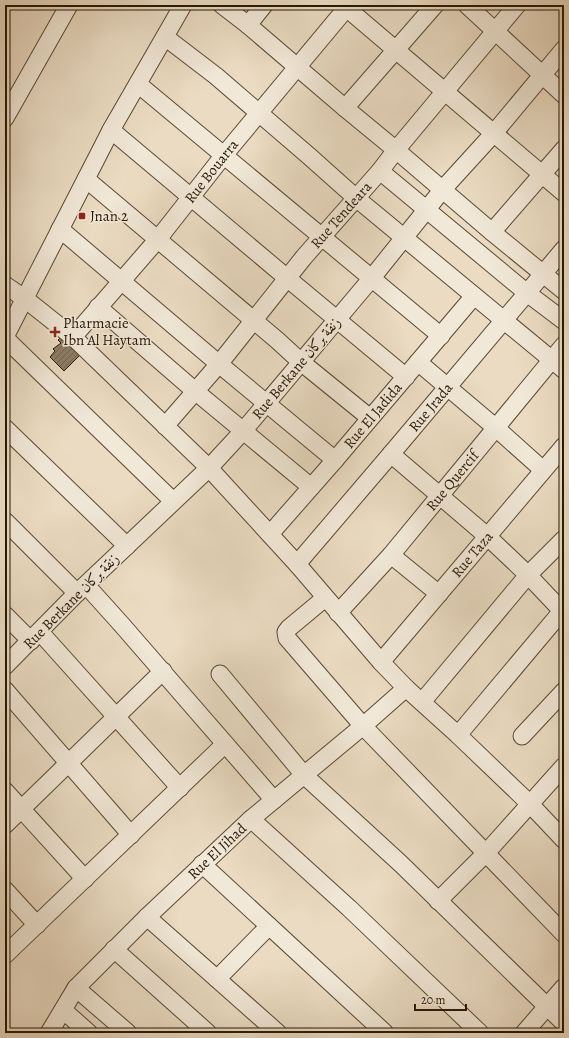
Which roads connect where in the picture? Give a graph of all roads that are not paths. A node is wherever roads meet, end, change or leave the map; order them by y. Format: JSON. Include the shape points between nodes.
{"nodes":[{"id":1,"x":70,"y":5,"type":"edge"},
{"id":2,"x":183,"y":5,"type":"edge"},
{"id":3,"x":222,"y":5,"type":"edge"},
{"id":4,"x":264,"y":5,"type":"edge"},
{"id":5,"x":435,"y":5,"type":"edge"},
{"id":6,"x":467,"y":5,"type":"edge"},
{"id":7,"x":517,"y":5,"type":"edge"},
{"id":8,"x":346,"y":6,"type":"edge"},
{"id":9,"x":248,"y":25,"type":"junction"},
{"id":10,"x":496,"y":31,"type":"junction"},
{"id":11,"x":165,"y":37,"type":"junction"},
{"id":12,"x":564,"y":49,"type":"edge"},
{"id":13,"x":395,"y":50,"type":"junction"},
{"id":14,"x":296,"y":67,"type":"junction"},
{"id":15,"x":542,"y":75,"type":"junction"},
{"id":16,"x":138,"y":84,"type":"junction"},
{"id":17,"x":445,"y":91,"type":"junction"},
{"id":18,"x":564,"y":95,"type":"edge"},
{"id":19,"x":345,"y":108,"type":"junction"},
{"id":20,"x":7,"y":113,"type":"edge"},
{"id":21,"x":259,"y":114,"type":"junction"},
{"id":22,"x":111,"y":130,"type":"junction"},
{"id":23,"x":494,"y":133,"type":"junction"},
{"id":24,"x":564,"y":149,"type":"edge"},
{"id":25,"x":396,"y":150,"type":"junction"},
{"id":26,"x":224,"y":155,"type":"junction"},
{"id":27,"x":380,"y":171,"type":"junction"},
{"id":28,"x":542,"y":175,"type":"junction"},
{"id":29,"x":86,"y":179,"type":"junction"},
{"id":30,"x":443,"y":189,"type":"junction"},
{"id":31,"x":564,"y":193,"type":"edge"},
{"id":32,"x":191,"y":196,"type":"junction"},
{"id":33,"x":356,"y":198,"type":"junction"},
{"id":34,"x":426,"y":209,"type":"junction"},
{"id":35,"x":60,"y":229,"type":"junction"},
{"id":36,"x":492,"y":232,"type":"junction"},
{"id":37,"x":321,"y":237,"type":"junction"},
{"id":38,"x":404,"y":237,"type":"junction"},
{"id":39,"x":158,"y":239,"type":"junction"},
{"id":40,"x":564,"y":249,"type":"edge"},
{"id":41,"x":544,"y":275,"type":"junction"},
{"id":42,"x":287,"y":278,"type":"junction"},
{"id":43,"x":371,"y":278,"type":"junction"},
{"id":44,"x":121,"y":281,"type":"junction"},
{"id":45,"x":5,"y":284,"type":"edge"},
{"id":46,"x":564,"y":291,"type":"edge"},
{"id":47,"x":527,"y":293,"type":"junction"},
{"id":48,"x":474,"y":296,"type":"junction"},
{"id":49,"x":24,"y":298,"type":"junction"},
{"id":50,"x":98,"y":308,"type":"junction"},
{"id":51,"x":254,"y":320,"type":"junction"},
{"id":52,"x":336,"y":320,"type":"junction"},
{"id":53,"x":504,"y":320,"type":"junction"},
{"id":54,"x":564,"y":322,"type":"edge"},
{"id":55,"x":441,"y":336,"type":"junction"},
{"id":56,"x":5,"y":337,"type":"edge"},
{"id":57,"x":73,"y":337,"type":"junction"},
{"id":58,"x":564,"y":345,"type":"edge"},
{"id":59,"x":301,"y":362,"type":"junction"},
{"id":60,"x":418,"y":362,"type":"junction"},
{"id":61,"x":219,"y":364,"type":"junction"},
{"id":62,"x":558,"y":365,"type":"edge"},
{"id":63,"x":406,"y":377,"type":"junction"},
{"id":64,"x":448,"y":387,"type":"junction"},
{"id":65,"x":195,"y":391,"type":"junction"},
{"id":66,"x":266,"y":403,"type":"junction"},
{"id":67,"x":370,"y":418,"type":"junction"},
{"id":68,"x":165,"y":426,"type":"junction"},
{"id":69,"x":5,"y":428,"type":"edge"},
{"id":70,"x":496,"y":428,"type":"junction"},
{"id":71,"x":244,"y":430,"type":"junction"},
{"id":72,"x":564,"y":446,"type":"edge"},
{"id":73,"x":392,"y":454,"type":"junction"},
{"id":74,"x":335,"y":460,"type":"junction"},
{"id":75,"x":209,"y":468,"type":"junction"},
{"id":76,"x":543,"y":470,"type":"junction"},
{"id":77,"x":312,"y":487,"type":"junction"},
{"id":78,"x":440,"y":496,"type":"junction"},
{"id":79,"x":173,"y":501,"type":"junction"},
{"id":80,"x":5,"y":520,"type":"edge"},
{"id":81,"x":270,"y":534,"type":"junction"},
{"id":82,"x":487,"y":536,"type":"junction"},
{"id":83,"x":564,"y":538,"type":"edge"},
{"id":84,"x":127,"y":546,"type":"junction"},
{"id":85,"x":391,"y":555,"type":"junction"},
{"id":86,"x":297,"y":564,"type":"junction"},
{"id":87,"x":528,"y":575,"type":"junction"},
{"id":88,"x":82,"y":589,"type":"junction"},
{"id":89,"x":439,"y":594,"type":"junction"},
{"id":90,"x":325,"y":598,"type":"junction"},
{"id":91,"x":563,"y":612,"type":"edge"},
{"id":92,"x":338,"y":613,"type":"junction"},
{"id":93,"x":5,"y":615,"type":"edge"},
{"id":94,"x":35,"y":636,"type":"junction"},
{"id":95,"x":381,"y":662,"type":"junction"},
{"id":96,"x":5,"y":666,"type":"edge"},
{"id":97,"x":163,"y":671,"type":"junction"},
{"id":98,"x":220,"y":674,"type":"dead end"},
{"id":99,"x":406,"y":688,"type":"junction"},
{"id":100,"x":5,"y":690,"type":"edge"},
{"id":101,"x":564,"y":691,"type":"edge"},
{"id":102,"x":422,"y":702,"type":"junction"},
{"id":103,"x":117,"y":718,"type":"junction"},
{"id":104,"x":363,"y":726,"type":"junction"},
{"id":105,"x":458,"y":735,"type":"junction"},
{"id":106,"x":522,"y":736,"type":"dead end"},
{"id":107,"x":225,"y":744,"type":"junction"},
{"id":108,"x":69,"y":763,"type":"junction"},
{"id":109,"x":564,"y":766,"type":"edge"},
{"id":110,"x":304,"y":775,"type":"junction"},
{"id":111,"x":180,"y":788,"type":"junction"},
{"id":112,"x":5,"y":791,"type":"edge"},
{"id":113,"x":274,"y":800,"type":"junction"},
{"id":114,"x":530,"y":804,"type":"junction"},
{"id":115,"x":22,"y":809,"type":"junction"},
{"id":116,"x":251,"y":819,"type":"junction"},
{"id":117,"x":5,"y":825,"type":"edge"},
{"id":118,"x":131,"y":835,"type":"junction"},
{"id":119,"x":564,"y":840,"type":"edge"},
{"id":120,"x":486,"y":853,"type":"junction"},
{"id":121,"x":202,"y":864,"type":"junction"},
{"id":122,"x":85,"y":879,"type":"junction"},
{"id":123,"x":5,"y":890,"type":"edge"},
{"id":124,"x":438,"y":901,"type":"junction"},
{"id":125,"x":146,"y":916,"type":"junction"},
{"id":126,"x":37,"y":925,"type":"junction"},
{"id":127,"x":268,"y":926,"type":"junction"},
{"id":128,"x":564,"y":934,"type":"edge"},
{"id":129,"x":114,"y":949,"type":"junction"},
{"id":130,"x":5,"y":955,"type":"edge"},
{"id":131,"x":217,"y":979,"type":"junction"},
{"id":132,"x":564,"y":987,"type":"edge"},
{"id":133,"x":76,"y":988,"type":"junction"},
{"id":134,"x":547,"y":1006,"type":"junction"},
{"id":135,"x":62,"y":1010,"type":"junction"},
{"id":136,"x":564,"y":1023,"type":"edge"},
{"id":137,"x":49,"y":1033,"type":"edge"},
{"id":138,"x":89,"y":1033,"type":"edge"},
{"id":139,"x":128,"y":1033,"type":"edge"},
{"id":140,"x":208,"y":1033,"type":"edge"},
{"id":141,"x":278,"y":1033,"type":"edge"},
{"id":142,"x":385,"y":1033,"type":"edge"},
{"id":143,"x":480,"y":1033,"type":"edge"},
{"id":144,"x":524,"y":1033,"type":"edge"}],
"edges":[{"from":1,"to":20,"type":"street"},
{"from":2,"to":11,"type":"street"},
{"from":3,"to":9,"type":"street"},
{"from":4,"to":9,"type":"street"},
{"from":5,"to":13,"type":"street"},
{"from":6,"to":10,"type":"street"},
{"from":7,"to":10,"type":"street","name":"Rue Tendeara"},
{"from":8,"to":13,"type":"street"},
{"from":8,"to":14,"type":"street","name":"Rue Bouarra"},
{"from":9,"to":14,"type":"street"},
{"from":10,"to":15,"type":"street"},
{"from":10,"to":17,"type":"street","name":"Rue Tendeara"},
{"from":11,"to":16,"type":"street"},
{"from":11,"to":21,"type":"street","via":[[216,76]]},
{"from":12,"to":15,"type":"street","name":"Rue Berkane زنقة بركان"},
{"from":13,"to":17,"type":"street"},
{"from":13,"to":19,"type":"street"},
{"from":14,"to":19,"type":"street"},
{"from":14,"to":21,"type":"street","name":"Rue Bouarra"},
{"from":15,"to":18,"type":"street"},
{"from":15,"to":23,"type":"street","name":"Rue Berkane زنقة بركان"},
{"from":16,"to":22,"type":"street"},
{"from":16,"to":26,"type":"street"},
{"from":17,"to":23,"type":"street"},
{"from":17,"to":25,"type":"street","name":"Rue Tendeara"},
{"from":19,"to":25,"type":"street"},
{"from":21,"to":26,"type":"street","name":"Rue Bouarra"},
{"from":21,"to":33,"type":"street"},
{"from":22,"to":29,"type":"street"},
{"from":22,"to":32,"type":"street"},
{"from":23,"to":28,"type":"street"},
{"from":23,"to":30,"type":"street","name":"Rue Berkane زنقة بركان"},
{"from":24,"to":28,"type":"street"},
{"from":25,"to":27,"type":"street","name":"Rue Tendeara"},
{"from":25,"to":30,"type":"street"},
{"from":26,"to":32,"type":"street","name":"Rue Bouarra"},
{"from":26,"to":37,"type":"street"},
{"from":27,"to":33,"type":"street","name":"Rue Tendeara"},
{"from":27,"to":34,"type":"street"},
{"from":28,"to":31,"type":"street"},
{"from":28,"to":36,"type":"street"},
{"from":29,"to":35,"type":"street"},
{"from":29,"to":39,"type":"street"},
{"from":30,"to":34,"type":"street","name":"Rue Berkane زنقة بركان"},
{"from":30,"to":36,"type":"street"},
{"from":32,"to":39,"type":"street","name":"Rue Bouarra"},
{"from":32,"to":42,"type":"street"},
{"from":33,"to":37,"type":"street","name":"Rue Tendeara"},
{"from":33,"to":38,"type":"street"},
{"from":34,"to":38,"type":"street","name":"Rue Berkane زنقة بركان"},
{"from":34,"to":47,"type":"street"},
{"from":35,"to":44,"type":"street"},
{"from":35,"to":49,"type":"street"},
{"from":36,"to":41,"type":"street"},
{"from":37,"to":42,"type":"street","name":"Rue Tendeara"},
{"from":37,"to":43,"type":"street"},
{"from":38,"to":43,"type":"street","name":"Rue Berkane زنقة بركان"},
{"from":38,"to":48,"type":"street"},
{"from":39,"to":44,"type":"street","name":"Rue Bouarra"},
{"from":39,"to":51,"type":"street"},
{"from":40,"to":41,"type":"street","name":"Rue Jrada"},
{"from":41,"to":46,"type":"street"},
{"from":41,"to":47,"type":"street","name":"Rue Jrada"},
{"from":42,"to":51,"type":"street","name":"Rue Tendeara"},
{"from":42,"to":52,"type":"street"},
{"from":43,"to":52,"type":"street","name":"Rue Berkane زنقة بركان"},
{"from":43,"to":55,"type":"street"},
{"from":44,"to":50,"type":"street","name":"Rue Bouarra"},
{"from":44,"to":61,"type":"street"},
{"from":45,"to":49,"type":"street"},
{"from":47,"to":53,"type":"street","name":"Rue Jrada"},
{"from":47,"to":54,"type":"street"},
{"from":48,"to":53,"type":"street"},
{"from":48,"to":55,"type":"street","name":"Rue El Jadida"},
{"from":49,"to":56,"type":"street"},
{"from":49,"to":57,"type":"street"},
{"from":50,"to":57,"type":"street","name":"Rue Bouarra"},
{"from":50,"to":65,"type":"street"},
{"from":51,"to":59,"type":"street"},
{"from":51,"to":61,"type":"street","name":"Rue Tendeara"},
{"from":52,"to":59,"type":"street","name":"Rue Berkane زنقة بركان"},
{"from":52,"to":63,"type":"street"},
{"from":53,"to":62,"type":"street"},
{"from":53,"to":64,"type":"street","name":"Rue Jrada"},
{"from":55,"to":60,"type":"street","name":"Rue El Jadida"},
{"from":56,"to":79,"type":"street"},
{"from":57,"to":68,"type":"street"},
{"from":58,"to":62,"type":"street","name":"Rue Quercif"},
{"from":59,"to":66,"type":"street","name":"Rue Berkane زنقة بركان"},
{"from":59,"to":67,"type":"street"},
{"from":60,"to":63,"type":"street","name":"Rue El Jadida"},
{"from":60,"to":64,"type":"street"},
{"from":61,"to":65,"type":"street","name":"Rue Tendeara"},
{"from":61,"to":66,"type":"street"},
{"from":62,"to":70,"type":"street","name":"Rue Quercif"},
{"from":63,"to":67,"type":"street","name":"Rue El Jadida"},
{"from":64,"to":70,"type":"street"},
{"from":64,"to":73,"type":"street","name":"Rue Jrada"},
{"from":65,"to":68,"type":"street","name":"Rue Tendeara"},
{"from":65,"to":71,"type":"street"},
{"from":66,"to":71,"type":"street","name":"Rue Berkane زنقة بركان"},
{"from":66,"to":74,"type":"street"},
{"from":67,"to":74,"type":"street","name":"Rue El Jadida"},
{"from":68,"to":75,"type":"street"},
{"from":69,"to":84,"type":"street"},
{"from":70,"to":76,"type":"street"},
{"from":70,"to":78,"type":"street","name":"Rue Quercif"},
{"from":71,"to":75,"type":"street","name":"Rue Berkane زنقة بركان"},
{"from":71,"to":77,"type":"street"},
{"from":72,"to":76,"type":"street","name":"Rue Taza"},
{"from":73,"to":78,"type":"street"},
{"from":73,"to":86,"type":"street","name":"Rue Jrada"},
{"from":74,"to":77,"type":"street","name":"Rue El Jadida"},
{"from":75,"to":79,"type":"street","name":"Rue Berkane زنقة بركان"},
{"from":75,"to":81,"type":"street"},
{"from":76,"to":82,"type":"street","name":"Rue Taza"},
{"from":77,"to":81,"type":"street","name":"Rue El Jadida"},
{"from":78,"to":82,"type":"street"},
{"from":78,"to":85,"type":"street","name":"Rue Quercif"},
{"from":79,"to":84,"type":"street","name":"Rue Berkane زنقة بركان"},
{"from":80,"to":88,"type":"street"},
{"from":81,"to":86,"type":"street"},
{"from":82,"to":87,"type":"street"},
{"from":82,"to":89,"type":"street","name":"Rue Taza"},
{"from":83,"to":87,"type":"street"},
{"from":84,"to":88,"type":"street","name":"Rue Berkane زنقة بركان"},
{"from":85,"to":89,"type":"street"},
{"from":85,"to":92,"type":"street","name":"Rue Quercif"},
{"from":86,"to":90,"type":"street"},
{"from":87,"to":91,"type":"street"},
{"from":87,"to":102,"type":"street"},
{"from":88,"to":94,"type":"street","name":"Rue Berkane زنقة بركان"},
{"from":88,"to":97,"type":"street"},
{"from":89,"to":95,"type":"street","name":"Rue Taza"},
{"from":90,"to":92,"type":"street"},
{"from":90,"to":104,"type":"street","via":[[289,628],[286,635]]},
{"from":91,"to":105,"type":"street"},
{"from":92,"to":95,"type":"street"},
{"from":93,"to":94,"type":"street"},
{"from":94,"to":96,"type":"street","name":"Rue Berkane زنقة بركان"},
{"from":94,"to":103,"type":"street"},
{"from":95,"to":99,"type":"street"},
{"from":97,"to":103,"type":"street"},
{"from":97,"to":107,"type":"street"},
{"from":98,"to":110,"type":"street"},
{"from":99,"to":102,"type":"street"},
{"from":99,"to":104,"type":"street","name":"Rue El Jihad"},
{"from":100,"to":108,"type":"street"},
{"from":101,"to":106,"type":"street"},
{"from":102,"to":105,"type":"street"},
{"from":103,"to":108,"type":"street"},
{"from":103,"to":111,"type":"street"},
{"from":104,"to":110,"type":"street","name":"Rue El Jihad"},
{"from":104,"to":120,"type":"street"},
{"from":105,"to":114,"type":"street"},
{"from":107,"to":111,"type":"street"},
{"from":107,"to":113,"type":"street"},
{"from":108,"to":115,"type":"street"},
{"from":108,"to":118,"type":"street"},
{"from":109,"to":114,"type":"street"},
{"from":110,"to":113,"type":"street","name":"Rue El Jihad"},
{"from":110,"to":124,"type":"street"},
{"from":111,"to":118,"type":"street"},
{"from":112,"to":115,"type":"street"},
{"from":113,"to":116,"type":"street","name":"Rue El Jihad"},
{"from":114,"to":119,"type":"street"},
{"from":114,"to":120,"type":"street"},
{"from":115,"to":117,"type":"street"},
{"from":115,"to":122,"type":"street"},
{"from":116,"to":121,"type":"street","name":"Rue El Jihad"},
{"from":116,"to":143,"type":"street"},
{"from":118,"to":122,"type":"street"},
{"from":120,"to":124,"type":"street"},
{"from":120,"to":128,"type":"street"},
{"from":121,"to":125,"type":"street","name":"Rue El Jihad"},
{"from":121,"to":127,"type":"street"},
{"from":122,"to":126,"type":"street"},
{"from":123,"to":126,"type":"street"},
{"from":124,"to":134,"type":"street"},
{"from":125,"to":129,"type":"street","name":"Rue El Jihad"},
{"from":125,"to":131,"type":"street"},
{"from":126,"to":130,"type":"street"},
{"from":127,"to":131,"type":"street"},
{"from":127,"to":142,"type":"street"},
{"from":129,"to":133,"type":"street","name":"Rue El Jihad"},
{"from":129,"to":140,"type":"street"},
{"from":131,"to":141,"type":"street"},
{"from":132,"to":134,"type":"street"},
{"from":133,"to":135,"type":"street","name":"Rue El Jihad"},
{"from":133,"to":139,"type":"street"},
{"from":134,"to":136,"type":"street"},
{"from":134,"to":144,"type":"street"},
{"from":135,"to":137,"type":"street","name":"Rue El Jihad"},
{"from":135,"to":138,"type":"street"}]}
